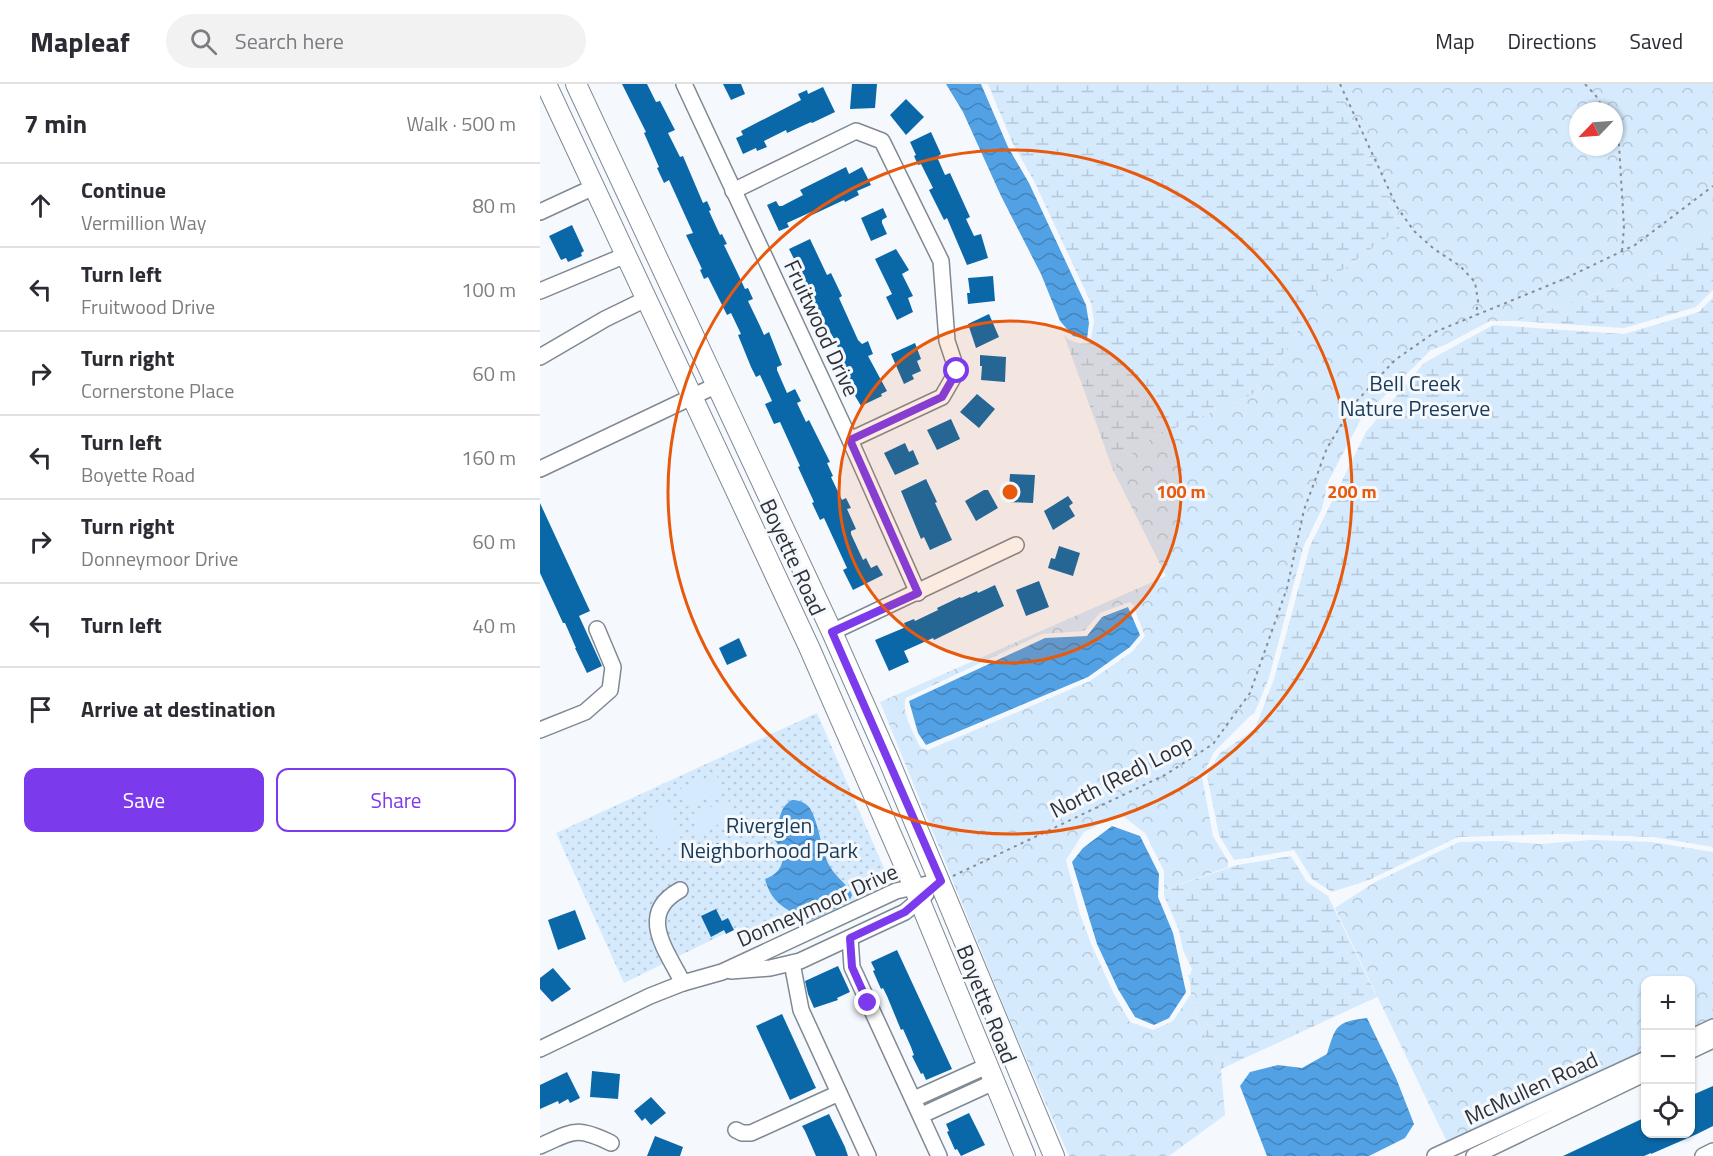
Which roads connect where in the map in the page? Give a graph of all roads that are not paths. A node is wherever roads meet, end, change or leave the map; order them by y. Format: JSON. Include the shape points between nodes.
{"nodes":[{"id":1,"x":546,"y":84,"type":"edge"},
{"id":2,"x":576,"y":84,"type":"edge"},
{"id":3,"x":684,"y":84,"type":"edge"},
{"id":4,"x":594,"y":187,"type":"junction"},
{"id":5,"x":733,"y":191,"type":"junction"},
{"id":6,"x":540,"y":212,"type":"edge"},
{"id":7,"x":626,"y":255,"type":"junction"},
{"id":8,"x":542,"y":290,"type":"edge"},
{"id":9,"x":646,"y":299,"type":"junction"},
{"id":10,"x":540,"y":357,"type":"edge"},
{"id":11,"x":717,"y":385,"type":"junction"},
{"id":12,"x":692,"y":397,"type":"junction"},
{"id":13,"x":850,"y":440,"type":"junction"},
{"id":14,"x":540,"y":469,"type":"edge"},
{"id":15,"x":1016,"y":545,"type":"dead end"},
{"id":16,"x":918,"y":593,"type":"junction"},
{"id":17,"x":597,"y":629,"type":"dead end"},
{"id":18,"x":832,"y":632,"type":"junction"},
{"id":19,"x":540,"y":730,"type":"edge"},
{"id":20,"x":950,"y":877,"type":"junction"},
{"id":21,"x":680,"y":890,"type":"dead end"},
{"id":22,"x":916,"y":893,"type":"junction"},
{"id":23,"x":850,"y":938,"type":"junction"},
{"id":24,"x":792,"y":963,"type":"junction"},
{"id":25,"x":722,"y":972,"type":"junction"},
{"id":26,"x":683,"y":983,"type":"junction"},
{"id":27,"x":1713,"y":1028,"type":"edge"},
{"id":28,"x":1695,"y":1036,"type":"edge"},
{"id":29,"x":1713,"y":1040,"type":"edge"},
{"id":30,"x":540,"y":1048,"type":"edge"},
{"id":31,"x":1695,"y":1049,"type":"edge"},
{"id":32,"x":1641,"y":1061,"type":"edge"},
{"id":33,"x":991,"y":1074,"type":"junction"},
{"id":34,"x":1641,"y":1075,"type":"edge"},
{"id":35,"x":839,"y":1093,"type":"junction"},
{"id":36,"x":914,"y":1099,"type":"junction"},
{"id":37,"x":922,"y":1115,"type":"junction"},
{"id":38,"x":736,"y":1130,"type":"dead end"},
{"id":39,"x":611,"y":1143,"type":"dead end"},
{"id":40,"x":540,"y":1146,"type":"edge"},
{"id":41,"x":1713,"y":1152,"type":"edge"},
{"id":42,"x":868,"y":1156,"type":"edge"},
{"id":43,"x":939,"y":1156,"type":"edge"},
{"id":44,"x":1025,"y":1156,"type":"edge"},
{"id":45,"x":1054,"y":1156,"type":"edge"},
{"id":46,"x":1435,"y":1156,"type":"edge"},
{"id":47,"x":1474,"y":1156,"type":"edge"},
{"id":48,"x":1703,"y":1156,"type":"edge"}],
"edges":[{"from":1,"to":4,"type":"main road","name":"Boyette Road"},
{"from":2,"to":11,"type":"main road","name":"Boyette Road"},
{"from":3,"to":5,"type":"street","name":"Fruitwood Drive"},
{"from":4,"to":6,"type":"street"},
{"from":4,"to":7,"type":"main road","name":"Boyette Road"},
{"from":5,"to":13,"type":"street","name":"Fruitwood Drive"},
{"from":5,"to":13,"type":"street","via":[[856,131],[882,141],[941,261],[947,341],[957,371],[942,397]]},
{"from":7,"to":8,"type":"street"},
{"from":7,"to":9,"type":"main road","name":"Boyette Road"},
{"from":9,"to":10,"type":"street"},
{"from":9,"to":12,"type":"main road","name":"Boyette Road"},
{"from":11,"to":12,"type":"street"},
{"from":11,"to":18,"type":"main road","name":"Boyette Road"},
{"from":12,"to":14,"type":"street"},
{"from":12,"to":22,"type":"main road","name":"Boyette Road","via":[[809,647]]},
{"from":13,"to":16,"type":"street","name":"Fruitwood Drive"},
{"from":15,"to":16,"type":"street"},
{"from":16,"to":18,"type":"street"},
{"from":17,"to":19,"type":"street","via":[[613,667],[610,690],[585,712]]},
{"from":18,"to":20,"type":"main road","name":"Boyette Road"},
{"from":20,"to":22,"type":"street","name":"Donneymoor Drive"},
{"from":20,"to":45,"type":"main road","name":"Boyette Road"},
{"from":21,"to":26,"type":"street","via":[[663,904],[657,928]]},
{"from":22,"to":23,"type":"street","name":"Donneymoor Drive","via":[[905,912]]},
{"from":22,"to":25,"type":"street","name":"Donneymoor Drive","via":[[896,891]]},
{"from":22,"to":33,"type":"main road","name":"Boyette Road"},
{"from":23,"to":24,"type":"street","name":"Donneymoor Drive"},
{"from":23,"to":36,"type":"street","via":[[852,967]]},
{"from":24,"to":25,"type":"street","name":"Donneymoor Drive"},
{"from":24,"to":35,"type":"street","via":[[801,1010]]},
{"from":25,"to":26,"type":"street","name":"Donneymoor Drive"},
{"from":26,"to":30,"type":"street","name":"Donneymoor Drive"},
{"from":27,"to":28,"type":"street"},
{"from":29,"to":31,"type":"street"},
{"from":32,"to":46,"type":"street","name":"McMullen Road"},
{"from":33,"to":36,"type":"street"},
{"from":33,"to":37,"type":"street"},
{"from":33,"to":44,"type":"main road","name":"Boyette Road"},
{"from":34,"to":47,"type":"street","name":"McMullen Road"},
{"from":35,"to":38,"type":"street","via":[[751,1132]]},
{"from":35,"to":42,"type":"street"},
{"from":36,"to":37,"type":"street"},
{"from":37,"to":43,"type":"street"},
{"from":39,"to":40,"type":"street","via":[[588,1132],[571,1132]]},
{"from":41,"to":48,"type":"street"}]}
